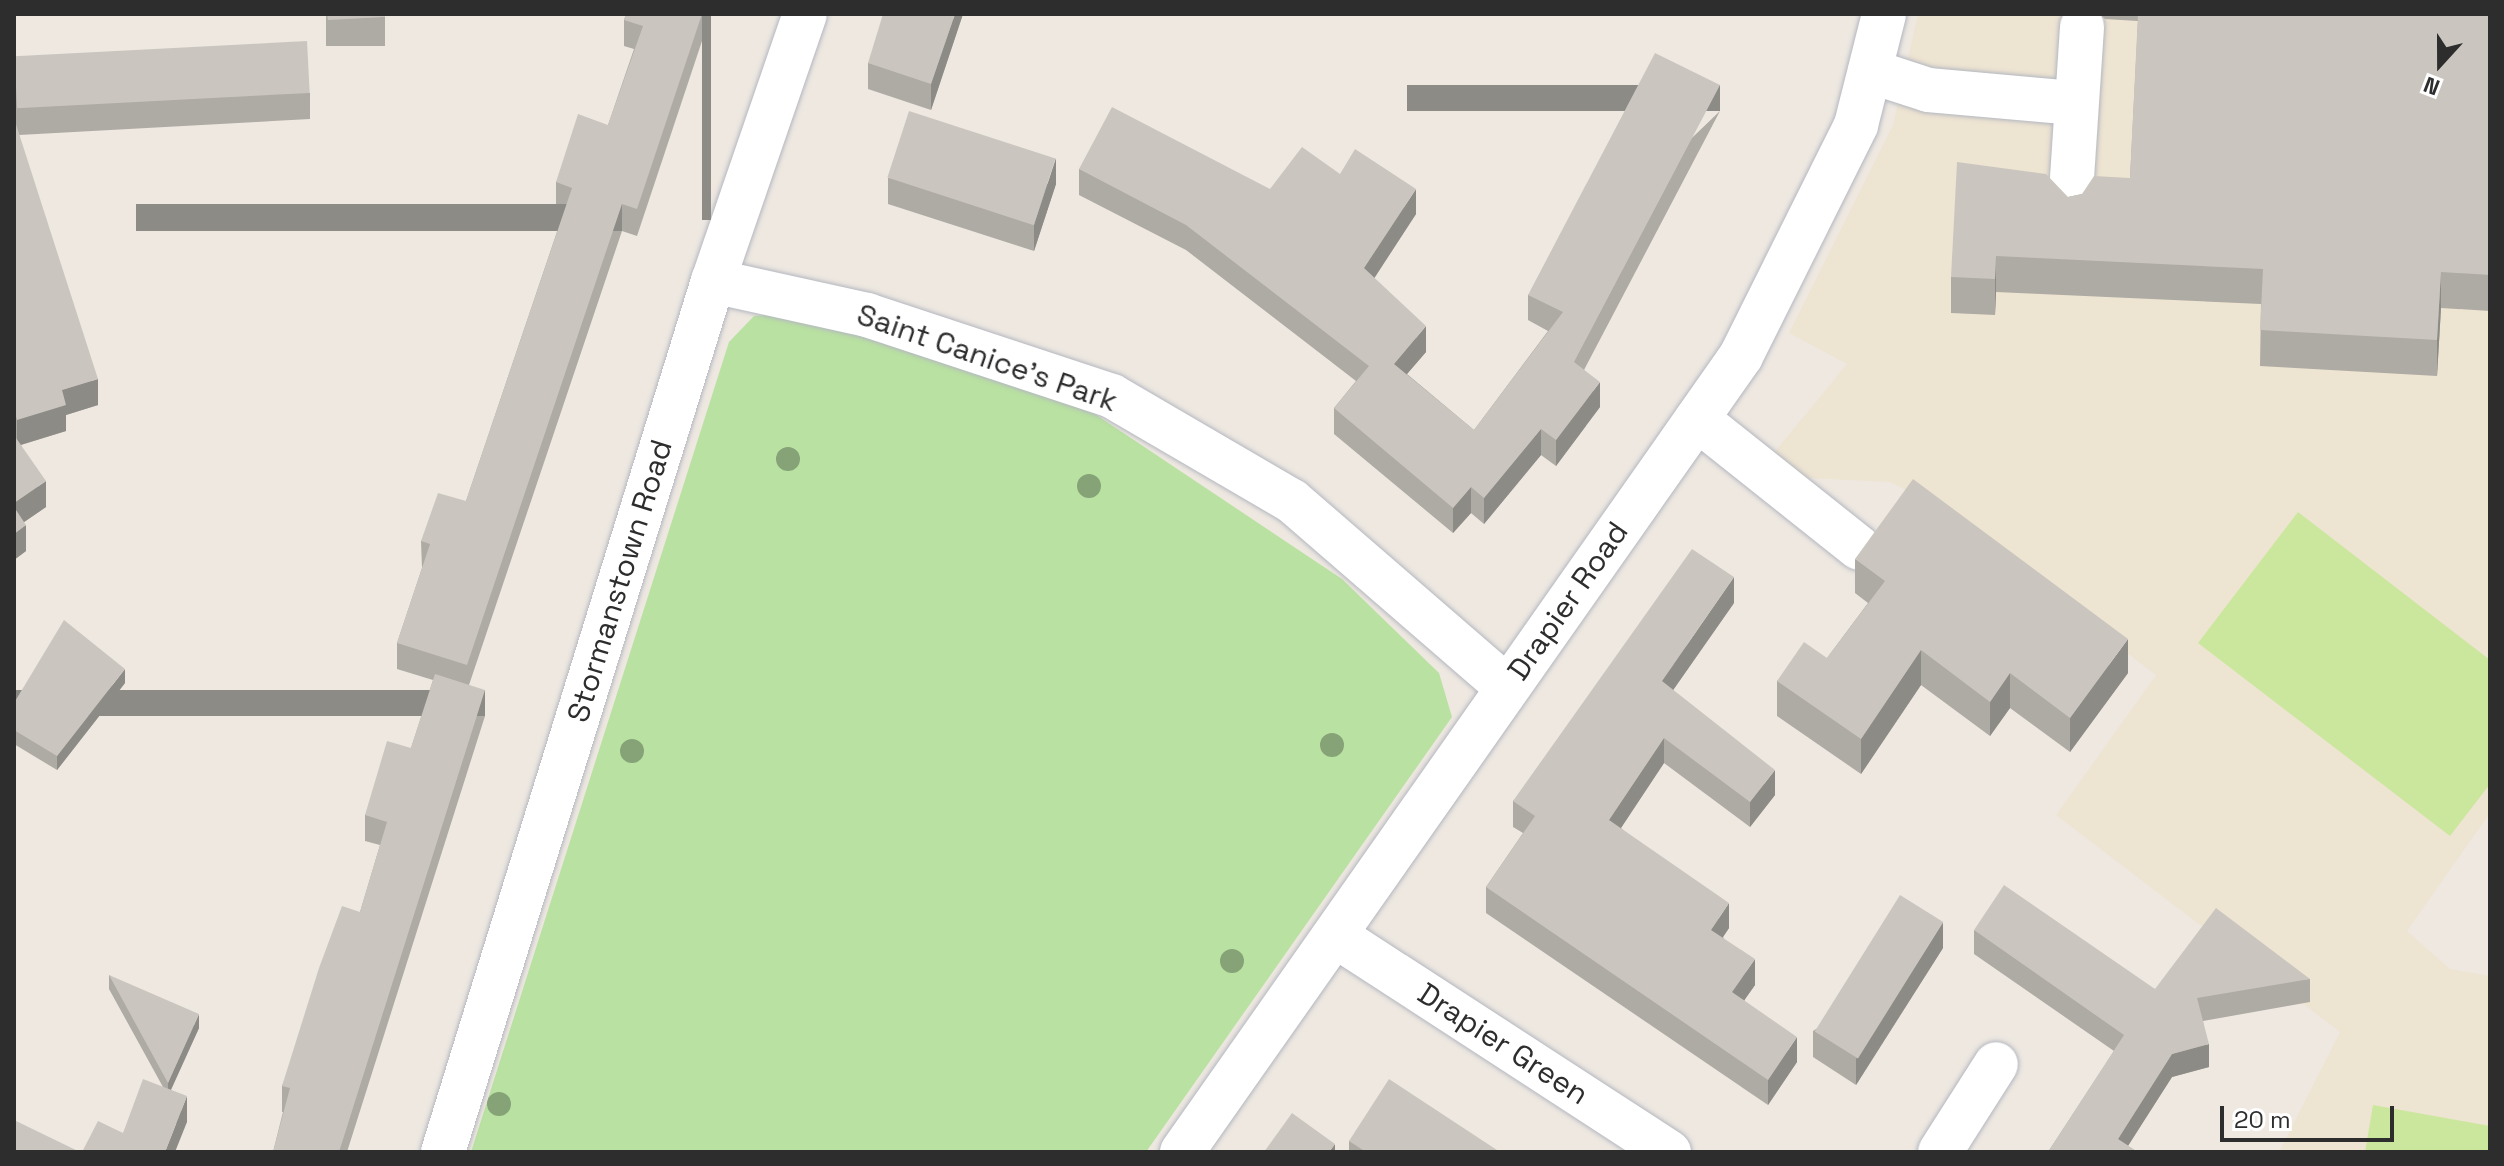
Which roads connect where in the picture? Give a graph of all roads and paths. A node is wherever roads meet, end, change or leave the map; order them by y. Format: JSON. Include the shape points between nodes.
{"nodes":[{"id":1,"x":805,"y":14,"type":"edge"},
{"id":2,"x":1884,"y":14,"type":"edge"},
{"id":3,"x":2082,"y":26,"type":"dead end"},
{"id":4,"x":1870,"y":71,"type":"junction"},
{"id":5,"x":2075,"y":103,"type":"junction"},
{"id":6,"x":2070,"y":208,"type":"edge"},
{"id":7,"x":713,"y":281,"type":"junction"},
{"id":8,"x":1697,"y":419,"type":"junction"},
{"id":9,"x":1859,"y":548,"type":"edge"},
{"id":10,"x":1507,"y":687,"type":"junction"},
{"id":11,"x":1336,"y":936,"type":"junction"},
{"id":12,"x":1996,"y":1064,"type":"dead end"},
{"id":13,"x":443,"y":1152,"type":"edge"},
{"id":14,"x":1182,"y":1152,"type":"edge"},
{"id":15,"x":1669,"y":1152,"type":"edge"},
{"id":16,"x":1940,"y":1152,"type":"edge"}],
"edges":[{"from":1,"to":7,"type":"street","name":"Stormanstown Road"},
{"from":2,"to":4,"type":"street","name":"Drapier Road"},
{"from":3,"to":5,"type":"street"},
{"from":4,"to":5,"type":"street","via":[[1928,90]]},
{"from":4,"to":8,"type":"street","name":"Drapier Road","via":[[1843,152],[1741,356]]},
{"from":5,"to":6,"type":"street"},
{"from":7,"to":10,"type":"street","name":"Saint Canice's Park","via":[[867,315],[1112,396],[1292,501]]},
{"from":7,"to":13,"type":"street","name":"Stormanstown Road"},
{"from":8,"to":9,"type":"street"},
{"from":8,"to":10,"type":"street","name":"Drapier Road"},
{"from":10,"to":11,"type":"street","name":"Drapier Road"},
{"from":11,"to":14,"type":"street","name":"Drapier Road"},
{"from":11,"to":15,"type":"street","name":"Drapier Green"},
{"from":12,"to":16,"type":"street"}]}
